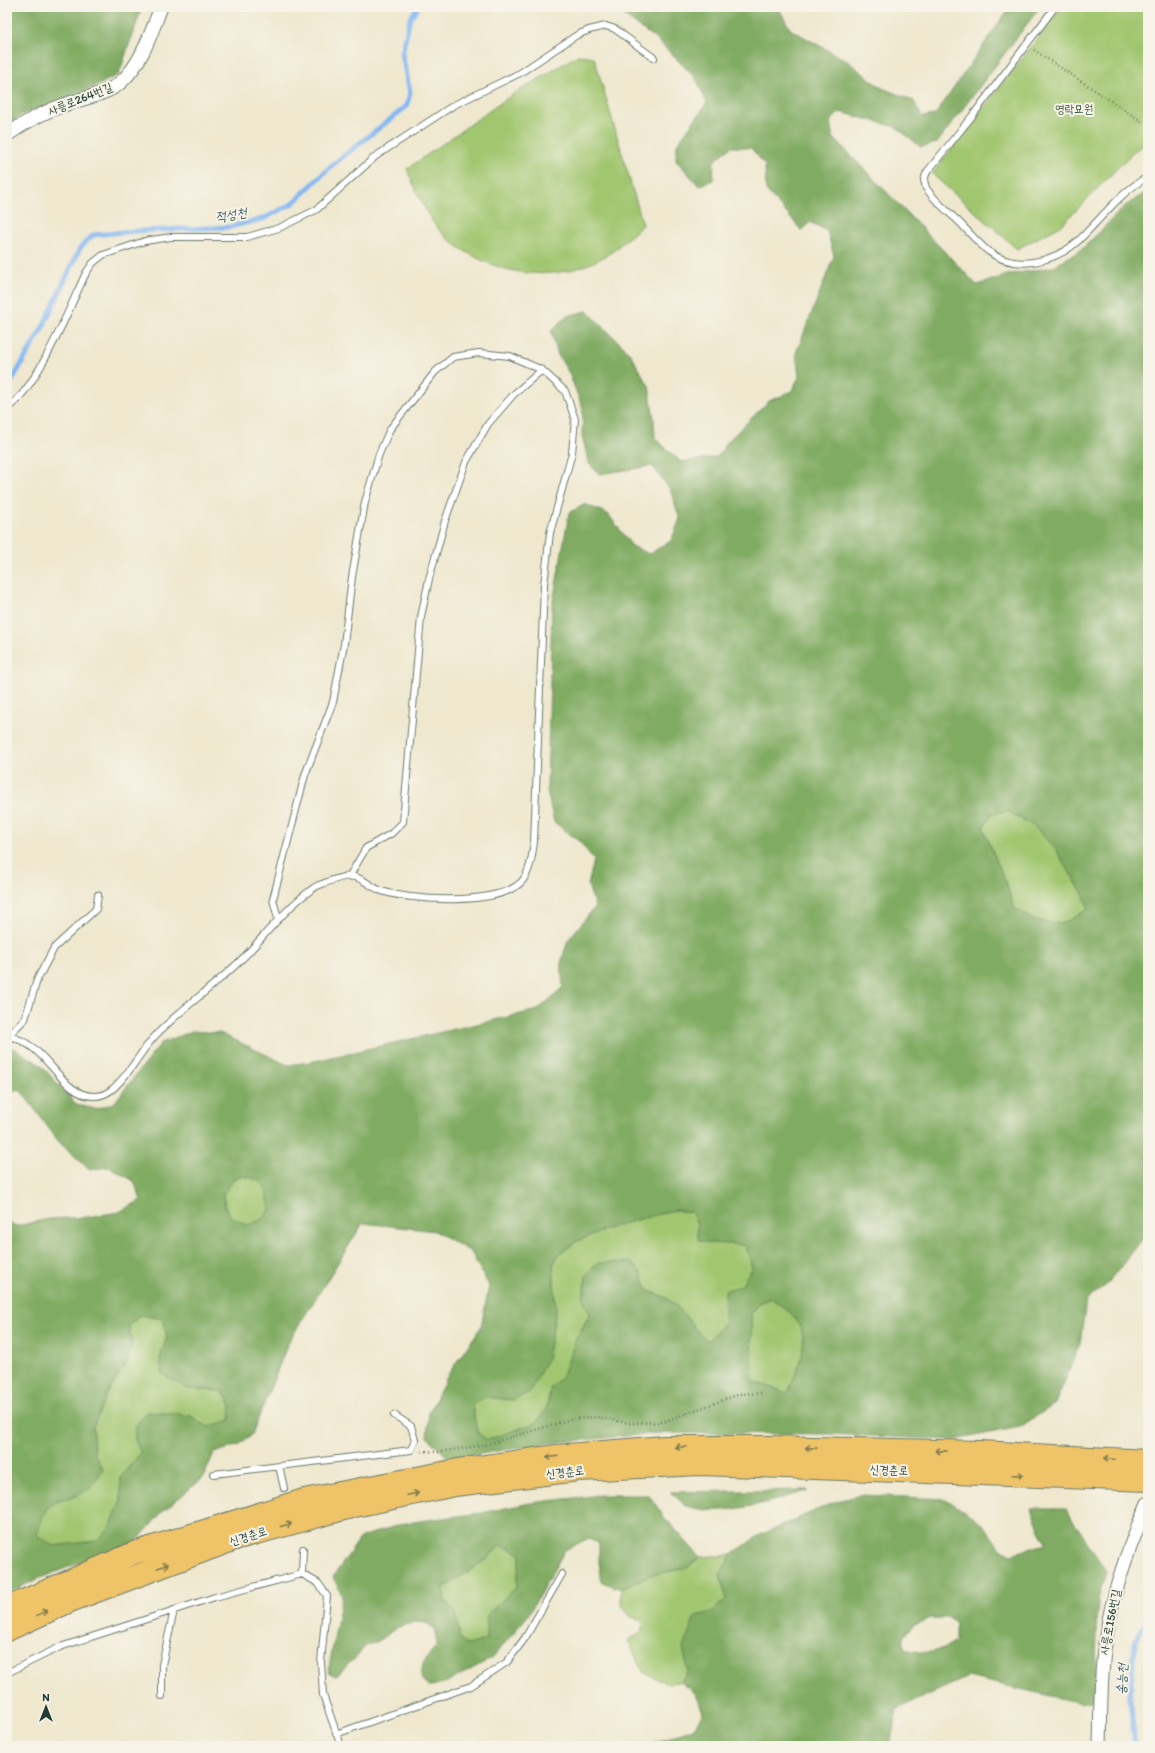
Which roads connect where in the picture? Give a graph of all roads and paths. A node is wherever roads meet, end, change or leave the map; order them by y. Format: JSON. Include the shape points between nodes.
{"nodes":[{"id":1,"x":161,"y":7,"type":"edge"},
{"id":2,"x":1055,"y":7,"type":"edge"},
{"id":3,"x":1027,"y":46,"type":"junction"},
{"id":4,"x":654,"y":58,"type":"dead end"},
{"id":5,"x":1144,"y":122,"type":"dead end"},
{"id":6,"x":7,"y":135,"type":"edge"},
{"id":7,"x":1148,"y":177,"type":"edge"},
{"id":8,"x":542,"y":370,"type":"junction"},
{"id":9,"x":7,"y":408,"type":"edge"},
{"id":10,"x":349,"y":877,"type":"junction"},
{"id":11,"x":98,"y":895,"type":"dead end"},
{"id":12,"x":278,"y":919,"type":"junction"},
{"id":13,"x":7,"y":1036,"type":"edge"},
{"id":14,"x":761,"y":1392,"type":"dead end"},
{"id":15,"x":394,"y":1415,"type":"dead end"},
{"id":16,"x":411,"y":1450,"type":"junction"},
{"id":17,"x":1148,"y":1461,"type":"edge"},
{"id":18,"x":279,"y":1466,"type":"junction"},
{"id":19,"x":214,"y":1474,"type":"dead end"},
{"id":20,"x":1148,"y":1480,"type":"edge"},
{"id":21,"x":284,"y":1488,"type":"dead end"},
{"id":22,"x":1148,"y":1504,"type":"edge"},
{"id":23,"x":303,"y":1549,"type":"dead end"},
{"id":24,"x":302,"y":1574,"type":"junction"},
{"id":25,"x":562,"y":1574,"type":"dead end"},
{"id":26,"x":7,"y":1608,"type":"edge"},
{"id":27,"x":174,"y":1610,"type":"junction"},
{"id":28,"x":7,"y":1630,"type":"edge"},
{"id":29,"x":7,"y":1673,"type":"edge"},
{"id":30,"x":162,"y":1696,"type":"dead end"},
{"id":31,"x":336,"y":1734,"type":"junction"},
{"id":32,"x":341,"y":1746,"type":"edge"},
{"id":33,"x":1100,"y":1746,"type":"edge"}],
"edges":[{"from":1,"to":6,"type":"street","name":"사릉로264번길","via":[[137,62],[120,82],[100,93],[42,114]]},
{"from":2,"to":3,"type":"lane"},
{"from":3,"to":5,"type":"path"},
{"from":3,"to":7,"type":"lane","via":[[927,172],[924,180],[929,192],[989,252],[1015,262],[1031,263],[1046,260],[1077,242],[1127,193]]},
{"from":4,"to":9,"type":"lane","via":[[615,29],[606,26],[589,30],[577,35],[520,73],[454,105],[376,156],[316,210],[279,228],[262,234],[235,238],[157,238],[103,255],[86,273],[35,376],[18,400]]},
{"from":8,"to":10,"type":"lane","via":[[514,394],[488,424],[466,462],[443,528],[429,578],[422,617],[403,822],[392,833],[366,848]]},
{"from":8,"to":10,"type":"lane","via":[[565,391],[575,419],[572,453],[550,533],[544,585],[531,864],[522,881],[506,892],[485,897],[440,900],[409,898],[379,890],[354,876]]},
{"from":8,"to":12,"type":"lane","via":[[510,356],[479,352],[453,357],[435,372],[390,429],[379,454],[365,502],[333,702],[304,775],[273,899]]},
{"from":10,"to":12,"type":"lane","via":[[317,885]]},
{"from":11,"to":13,"type":"lane","via":[[96,909],[54,948],[37,980],[25,1019]]},
{"from":12,"to":13,"type":"lane","via":[[246,956],[156,1035],[109,1093],[94,1096],[78,1093],[32,1046],[18,1038]]},
{"from":14,"to":16,"type":"path","via":[[740,1394],[664,1422],[629,1423],[596,1417],[572,1419],[484,1445],[438,1452]]},
{"from":15,"to":16,"type":"lane","via":[[410,1426],[414,1440]]},
{"from":16,"to":18,"type":"lane"},
{"from":17,"to":26,"type":"highway","name":"신경춘로","one_way":true,"via":[[980,1452],[664,1447],[556,1456],[458,1470],[304,1500],[134,1553]]},
{"from":18,"to":19,"type":"lane"},
{"from":18,"to":21,"type":"lane"},
{"from":28,"to":20,"type":"highway","name":"신경춘로","one_way":true,"via":[[70,1601],[238,1538],[355,1506],[456,1485],[578,1470],[700,1464]]},
{"from":22,"to":33,"type":"street","name":"사릉로156번길","via":[[1127,1552],[1109,1619],[1102,1669]]},
{"from":23,"to":24,"type":"lane"},
{"from":24,"to":27,"type":"lane"},
{"from":24,"to":31,"type":"lane","via":[[318,1583],[327,1596],[321,1662],[323,1695]]},
{"from":25,"to":31,"type":"lane","via":[[525,1638],[507,1662],[471,1686]]},
{"from":27,"to":29,"type":"lane","via":[[60,1646]]},
{"from":27,"to":30,"type":"lane","via":[[162,1665]]},
{"from":31,"to":32,"type":"lane"}]}
